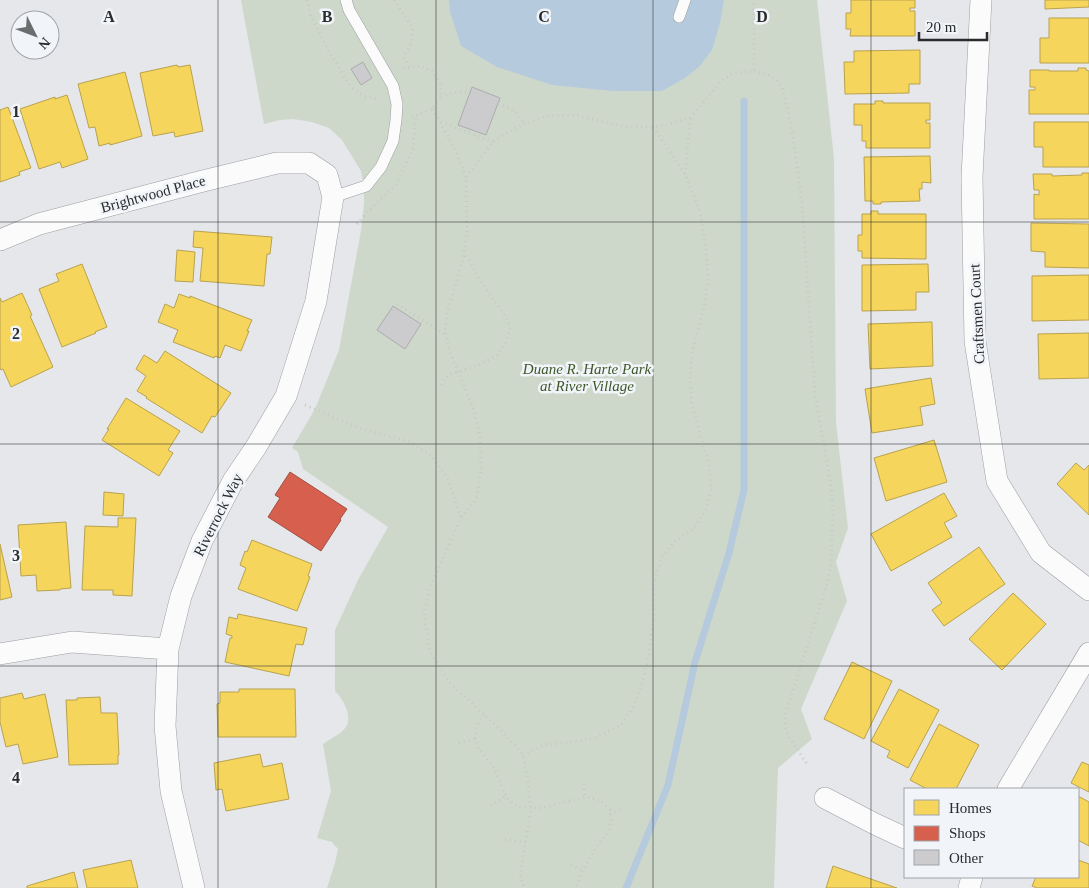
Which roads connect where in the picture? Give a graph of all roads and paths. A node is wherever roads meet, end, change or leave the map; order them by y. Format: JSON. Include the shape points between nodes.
{"nodes":[{"id":1,"x":307,"y":0,"type":"edge"},
{"id":2,"x":346,"y":0,"type":"edge"},
{"id":3,"x":394,"y":0,"type":"edge"},
{"id":4,"x":685,"y":0,"type":"edge"},
{"id":5,"x":754,"y":0,"type":"edge"},
{"id":6,"x":981,"y":0,"type":"edge"},
{"id":7,"x":679,"y":17,"type":"dead end"},
{"id":8,"x":404,"y":68,"type":"dead end"},
{"id":9,"x":410,"y":68,"type":"junction"},
{"id":10,"x":754,"y":71,"type":"junction"},
{"id":11,"x":469,"y":93,"type":"dead end"},
{"id":12,"x":441,"y":96,"type":"junction"},
{"id":13,"x":498,"y":104,"type":"dead end"},
{"id":14,"x":378,"y":106,"type":"dead end"},
{"id":15,"x":433,"y":109,"type":"junction"},
{"id":16,"x":416,"y":116,"type":"dead end"},
{"id":17,"x":691,"y":117,"type":"junction"},
{"id":18,"x":441,"y":122,"type":"junction"},
{"id":19,"x":524,"y":124,"type":"junction"},
{"id":20,"x":653,"y":127,"type":"junction"},
{"id":21,"x":493,"y":142,"type":"junction"},
{"id":22,"x":309,"y":163,"type":"joint"},
{"id":23,"x":685,"y":174,"type":"junction"},
{"id":24,"x":466,"y":177,"type":"junction"},
{"id":25,"x":333,"y":197,"type":"junction"},
{"id":26,"x":0,"y":240,"type":"edge"},
{"id":27,"x":464,"y":255,"type":"junction"},
{"id":28,"x":397,"y":304,"type":"dead end"},
{"id":29,"x":446,"y":334,"type":"junction"},
{"id":30,"x":459,"y":372,"type":"junction"},
{"id":31,"x":441,"y":385,"type":"dead end"},
{"id":32,"x":286,"y":396,"type":"junction"},
{"id":33,"x":461,"y":517,"type":"junction"},
{"id":34,"x":1089,"y":590,"type":"edge"},
{"id":35,"x":168,"y":649,"type":"junction"},
{"id":36,"x":1089,"y":652,"type":"edge"},
{"id":37,"x":0,"y":654,"type":"edge"},
{"id":38,"x":484,"y":715,"type":"junction"},
{"id":39,"x":475,"y":739,"type":"junction"},
{"id":40,"x":459,"y":744,"type":"dead end"},
{"id":41,"x":523,"y":755,"type":"junction"},
{"id":42,"x":806,"y":764,"type":"dead end"},
{"id":43,"x":584,"y":784,"type":"dead end"},
{"id":44,"x":1009,"y":788,"type":"edge"},
{"id":45,"x":506,"y":796,"type":"junction"},
{"id":46,"x":586,"y":797,"type":"junction"},
{"id":47,"x":825,"y":798,"type":"dead end"},
{"id":48,"x":491,"y":806,"type":"dead end"},
{"id":49,"x":531,"y":808,"type":"junction"},
{"id":50,"x":624,"y":808,"type":"dead end"},
{"id":51,"x":610,"y":814,"type":"junction"},
{"id":52,"x":904,"y":838,"type":"edge"},
{"id":53,"x":505,"y":839,"type":"dead end"},
{"id":54,"x":524,"y":843,"type":"junction"},
{"id":55,"x":571,"y":865,"type":"dead end"},
{"id":56,"x":583,"y":871,"type":"junction"},
{"id":57,"x":194,"y":888,"type":"edge"},
{"id":58,"x":524,"y":888,"type":"edge"},
{"id":59,"x":576,"y":888,"type":"edge"}],
"edges":[{"from":1,"to":14,"type":"path","via":[[311,17],[341,73],[352,88],[364,96],[378,98]]},
{"from":2,"to":25,"type":"lane","via":[[393,86],[396,120],[393,141],[376,174],[366,186]]},
{"from":3,"to":9,"type":"path","via":[[412,29],[411,44],[404,57]]},
{"from":4,"to":7,"type":"lane"},
{"from":5,"to":10,"type":"path"},
{"from":6,"to":34,"type":"street","name":"Craftsmen Court","via":[[972,177],[975,341],[997,481],[1041,554]]},
{"from":8,"to":9,"type":"path"},
{"from":9,"to":12,"type":"path","via":[[420,66],[433,72],[440,82]]},
{"from":10,"to":17,"type":"path","via":[[733,73],[720,82]]},
{"from":10,"to":42,"type":"path","via":[[777,80],[783,90],[794,136],[802,202],[815,394],[831,485],[833,515],[827,584],[786,712],[788,735]]},
{"from":11,"to":12,"type":"path","via":[[463,91]]},
{"from":12,"to":15,"type":"path"},
{"from":13,"to":19,"type":"path","via":[[510,108]]},
{"from":15,"to":16,"type":"path"},
{"from":15,"to":18,"type":"path"},
{"from":17,"to":20,"type":"path"},
{"from":17,"to":23,"type":"path"},
{"from":18,"to":21,"type":"path"},
{"from":18,"to":24,"type":"path"},
{"from":19,"to":20,"type":"path","via":[[546,116],[575,115],[626,127]]},
{"from":19,"to":21,"type":"path"},
{"from":20,"to":23,"type":"path"},
{"from":21,"to":24,"type":"path"},
{"from":22,"to":25,"type":"street","name":"Riverrock Way","via":[[327,175]]},
{"from":22,"to":26,"type":"street","name":"Brightwood Place","via":[[277,163],[202,180],[39,224]]},
{"from":23,"to":41,"type":"path","via":[[700,212],[707,258],[705,302],[690,376],[692,404],[709,463],[711,490],[706,510],[693,529],[675,541],[661,558],[654,587],[653,624],[643,681],[633,707],[621,725],[595,738],[544,745]]},
{"from":24,"to":27,"type":"path"},
{"from":25,"to":32,"type":"street","name":"Riverrock Way","via":[[316,301]]},
{"from":27,"to":29,"type":"path","via":[[447,314]]},
{"from":27,"to":30,"type":"path","via":[[510,327],[506,342],[497,355]]},
{"from":28,"to":29,"type":"path"},
{"from":29,"to":30,"type":"path","via":[[448,350]]},
{"from":30,"to":31,"type":"path","via":[[446,377]]},
{"from":30,"to":33,"type":"path","via":[[473,407],[480,437],[481,472],[476,500]]},
{"from":32,"to":33,"type":"path","via":[[359,428],[410,442],[431,455],[447,477]]},
{"from":32,"to":35,"type":"street","name":"Riverrock Way","via":[[233,482],[202,542],[181,596]]},
{"from":33,"to":38,"type":"path","via":[[430,588],[424,615],[430,652],[450,683]]},
{"from":35,"to":37,"type":"street","via":[[72,642]]},
{"from":35,"to":57,"type":"street","name":"Riverrock Way","via":[[165,726],[171,791]]},
{"from":36,"to":44,"type":"street"},
{"from":38,"to":39,"type":"path","via":[[479,721]]},
{"from":38,"to":41,"type":"path"},
{"from":39,"to":40,"type":"path"},
{"from":39,"to":45,"type":"path","via":[[494,768]]},
{"from":41,"to":49,"type":"path"},
{"from":43,"to":46,"type":"path"},
{"from":45,"to":48,"type":"path"},
{"from":45,"to":49,"type":"path","via":[[513,804]]},
{"from":46,"to":49,"type":"path"},
{"from":46,"to":51,"type":"path","via":[[596,798],[610,810]]},
{"from":47,"to":52,"type":"street"},
{"from":49,"to":54,"type":"path"},
{"from":50,"to":51,"type":"path"},
{"from":51,"to":56,"type":"path","via":[[609,829]]},
{"from":53,"to":54,"type":"path"},
{"from":54,"to":58,"type":"path","via":[[520,874]]},
{"from":55,"to":56,"type":"path"},
{"from":56,"to":59,"type":"path"}]}
